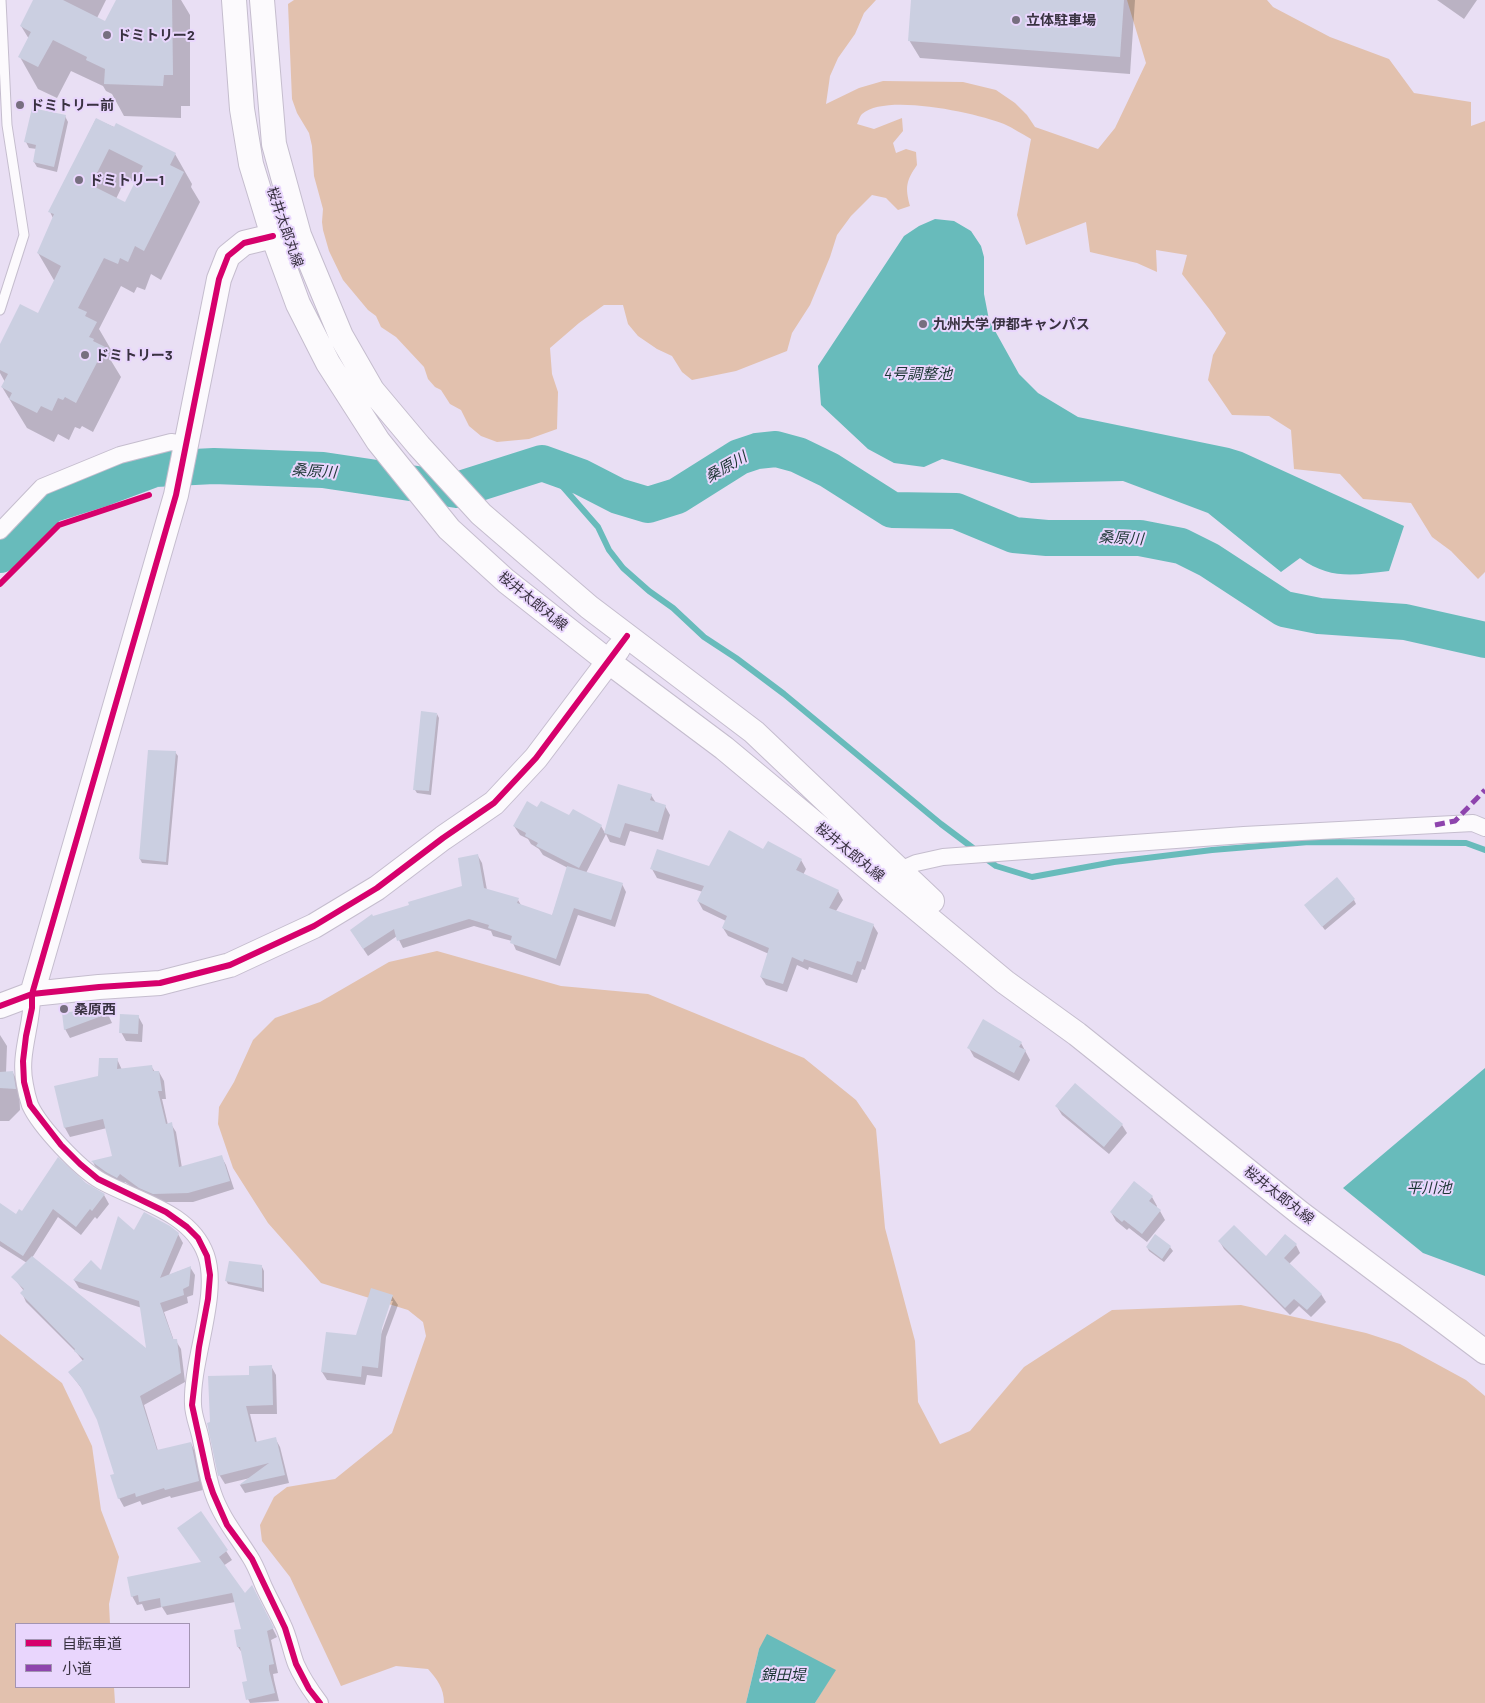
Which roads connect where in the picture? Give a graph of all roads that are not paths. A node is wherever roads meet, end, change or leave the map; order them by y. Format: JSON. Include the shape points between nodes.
{"nodes":[{"id":1,"x":0,"y":0,"type":"edge"},
{"id":2,"x":234,"y":0,"type":"edge"},
{"id":3,"x":262,"y":0,"type":"edge"},
{"id":4,"x":273,"y":236,"type":"junction"},
{"id":5,"x":0,"y":310,"type":"edge"},
{"id":6,"x":184,"y":449,"type":"junction"},
{"id":7,"x":0,"y":531,"type":"edge"},
{"id":8,"x":628,"y":636,"type":"junction"},
{"id":9,"x":608,"y":662,"type":"junction"},
{"id":10,"x":1485,"y":828,"type":"edge"},
{"id":11,"x":891,"y":874,"type":"junction"},
{"id":12,"x":32,"y":994,"type":"junction"},
{"id":13,"x":0,"y":1006,"type":"edge"},
{"id":14,"x":1485,"y":1352,"type":"edge"},
{"id":15,"x":320,"y":1703,"type":"edge"}],
"edges":[{"from":1,"to":5,"type":"lane","via":[[7,125],[24,235]]},
{"from":2,"to":4,"type":"main road","name":"桜井太郎丸線","via":[[242,109],[251,164]]},
{"from":3,"to":8,"type":"main road","name":"桜井太郎丸線","via":[[274,144],[299,235],[340,336],[372,390],[481,514],[589,607]]},
{"from":4,"to":6,"type":"main road","via":[[244,243],[228,256],[219,279]]},
{"from":4,"to":9,"type":"main road","name":"桜井太郎丸線","via":[[298,304],[328,363],[378,441],[449,529],[506,581]]},
{"from":6,"to":7,"type":"street","via":[[171,442],[120,455],[42,487]]},
{"from":6,"to":12,"type":"main road","via":[[177,487]]},
{"from":8,"to":9,"type":"main road"},
{"from":8,"to":11,"type":"main road","name":"桜井太郎丸線","via":[[754,732]]},
{"from":9,"to":11,"type":"main road","name":"桜井太郎丸線"},
{"from":9,"to":12,"type":"main road","via":[[536,758],[494,803],[378,888],[314,926],[230,965],[160,983]]},
{"from":10,"to":11,"type":"street","via":[[1473,823],[1244,835],[943,857],[916,863]]},
{"from":11,"to":14,"type":"main road","name":"桜井太郎丸線","via":[[1005,982],[1076,1034],[1300,1213]]},
{"from":12,"to":13,"type":"main road"},
{"from":12,"to":15,"type":"street","via":[[23,1061],[30,1105],[60,1145],[98,1180],[166,1212],[198,1238],[207,1256],[210,1274],[208,1299],[192,1404],[208,1478],[227,1525],[252,1559],[285,1628],[296,1664]]}]}
